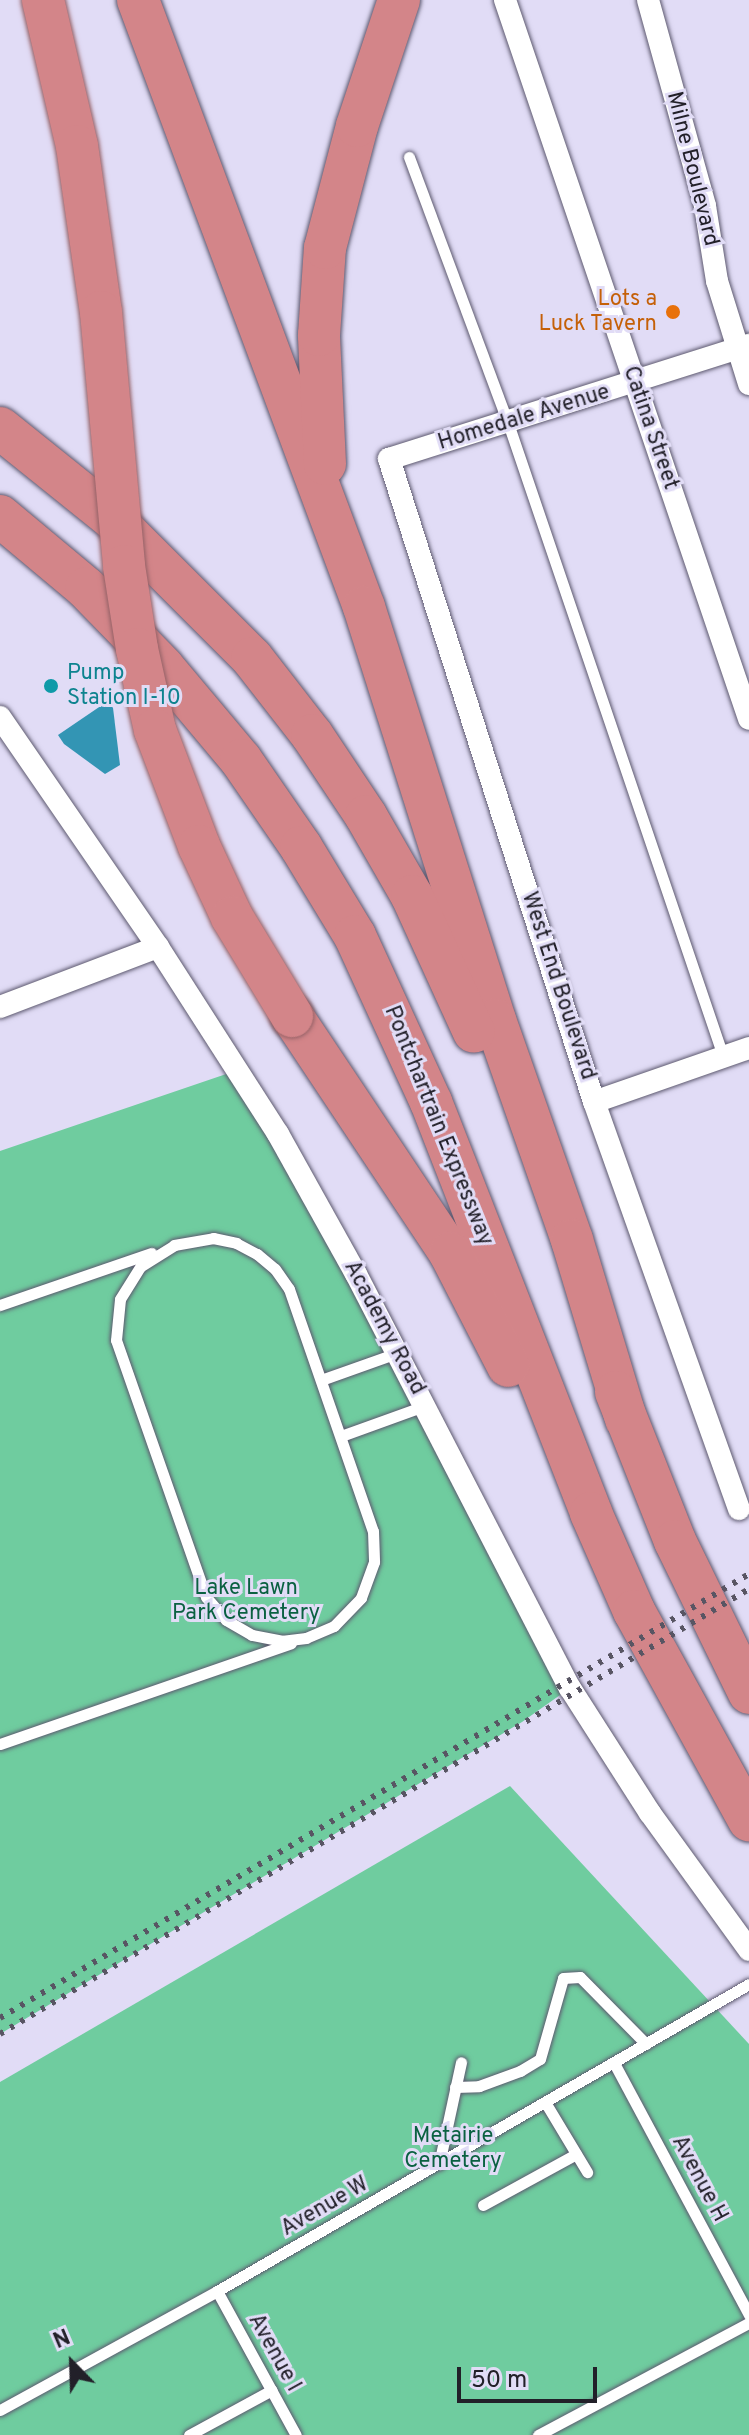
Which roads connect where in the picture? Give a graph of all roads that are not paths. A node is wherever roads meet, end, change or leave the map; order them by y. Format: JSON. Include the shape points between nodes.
{"nodes":[{"id":1,"x":43,"y":0,"type":"edge"},
{"id":2,"x":138,"y":0,"type":"edge"},
{"id":3,"x":399,"y":0,"type":"edge"},
{"id":4,"x":505,"y":0,"type":"edge"},
{"id":5,"x":648,"y":0,"type":"edge"},
{"id":6,"x":409,"y":157,"type":"dead end"},
{"id":7,"x":743,"y":347,"type":"edge"},
{"id":8,"x":635,"y":383,"type":"junction"},
{"id":9,"x":749,"y":384,"type":"edge"},
{"id":10,"x":508,"y":423,"type":"junction"},
{"id":11,"x":0,"y":428,"type":"edge"},
{"id":12,"x":389,"y":459,"type":"joint"},
{"id":13,"x":0,"y":516,"type":"edge"},
{"id":14,"x":332,"y":517,"type":"junction"},
{"id":15,"x":0,"y":717,"type":"edge"},
{"id":16,"x":749,"y":719,"type":"edge"},
{"id":17,"x":158,"y":947,"type":"junction"},
{"id":18,"x":0,"y":1007,"type":"edge"},
{"id":19,"x":749,"y":1048,"type":"edge"},
{"id":20,"x":723,"y":1056,"type":"junction"},
{"id":21,"x":594,"y":1102,"type":"junction"},
{"id":22,"x":167,"y":1248,"type":"junction"},
{"id":23,"x":0,"y":1305,"type":"edge"},
{"id":24,"x":397,"y":1353,"type":"junction"},
{"id":25,"x":321,"y":1380,"type":"junction"},
{"id":26,"x":424,"y":1406,"type":"junction"},
{"id":27,"x":626,"y":1419,"type":"junction"},
{"id":28,"x":341,"y":1436,"type":"junction"},
{"id":29,"x":739,"y":1509,"type":"dead end"},
{"id":30,"x":591,"y":1513,"type":"junction"},
{"id":31,"x":306,"y":1638,"type":"junction"},
{"id":32,"x":749,"y":1693,"type":"edge"},
{"id":33,"x":0,"y":1744,"type":"edge"},
{"id":34,"x":749,"y":1820,"type":"edge"},
{"id":35,"x":749,"y":1950,"type":"edge"},
{"id":36,"x":749,"y":1984,"type":"edge"},
{"id":37,"x":646,"y":2044,"type":"junction"},
{"id":38,"x":461,"y":2062,"type":"dead end"},
{"id":39,"x":614,"y":2063,"type":"junction"},
{"id":40,"x":455,"y":2087,"type":"junction"},
{"id":41,"x":545,"y":2102,"type":"junction"},
{"id":42,"x":576,"y":2154,"type":"junction"},
{"id":43,"x":439,"y":2164,"type":"junction"},
{"id":44,"x":587,"y":2172,"type":"dead end"},
{"id":45,"x":483,"y":2205,"type":"dead end"},
{"id":46,"x":217,"y":2291,"type":"junction"},
{"id":47,"x":749,"y":2315,"type":"edge"},
{"id":48,"x":749,"y":2323,"type":"edge"},
{"id":49,"x":272,"y":2390,"type":"junction"},
{"id":50,"x":0,"y":2410,"type":"edge"},
{"id":51,"x":189,"y":2435,"type":"edge"},
{"id":52,"x":296,"y":2435,"type":"edge"},
{"id":53,"x":538,"y":2435,"type":"edge"}],
"edges":[{"from":1,"to":30,"type":"highway","bridge":true,"via":[[77,146],[101,312],[124,566],[137,649],[155,730],[175,787],[232,917],[450,1253],[533,1420]]},
{"from":2,"to":14,"type":"highway"},
{"from":3,"to":14,"type":"highway","via":[[357,126],[325,248],[320,383]]},
{"from":4,"to":8,"type":"street","name":"Catina Street"},
{"from":5,"to":7,"type":"street","name":"Milne Boulevard","via":[[705,206],[717,281]]},
{"from":6,"to":10,"type":"lane"},
{"from":7,"to":8,"type":"street","name":"Homedale Avenue"},
{"from":7,"to":9,"type":"street","name":"Milne Boulevard"},
{"from":8,"to":10,"type":"street","name":"Homedale Avenue"},
{"from":8,"to":16,"type":"street","name":"Catina Street"},
{"from":10,"to":12,"type":"street","name":"Homedale Avenue"},
{"from":10,"to":20,"type":"lane"},
{"from":11,"to":27,"type":"highway","via":[[112,518],[205,607],[312,735],[366,816],[412,896],[457,992]]},
{"from":12,"to":21,"type":"street","name":"West End Boulevard"},
{"from":13,"to":30,"type":"highway","name":"Pontchartrain Expressway","via":[[86,588],[163,667],[241,760],[355,936],[431,1102]]},
{"from":14,"to":27,"type":"highway","via":[[572,1240]]},
{"from":15,"to":17,"type":"street","name":"Academy Road"},
{"from":17,"to":18,"type":"street"},
{"from":17,"to":24,"type":"street","name":"Academy Road","via":[[278,1134]]},
{"from":19,"to":20,"type":"street"},
{"from":20,"to":21,"type":"street"},
{"from":21,"to":29,"type":"street","name":"West End Boulevard"},
{"from":22,"to":23,"type":"lane"},
{"from":22,"to":25,"type":"lane","via":[[221,1239],[251,1249],[270,1263],[289,1289]]},
{"from":22,"to":31,"type":"lane","via":[[131,1278],[114,1330],[193,1566],[210,1603],[232,1625],[268,1639]]},
{"from":24,"to":25,"type":"lane"},
{"from":24,"to":26,"type":"street","name":"Academy Road"},
{"from":25,"to":28,"type":"lane"},
{"from":26,"to":28,"type":"lane"},
{"from":26,"to":35,"type":"street","name":"Academy Road","via":[[570,1688],[650,1813]]},
{"from":27,"to":32,"type":"highway","via":[[675,1541]]},
{"from":28,"to":31,"type":"lane","via":[[371,1523],[374,1562],[352,1610],[328,1630]]},
{"from":30,"to":34,"type":"highway","name":"Pontchartrain Expressway","via":[[641,1625]]},
{"from":31,"to":33,"type":"lane"},
{"from":36,"to":37,"type":"lane","name":"Avenue W"},
{"from":37,"to":39,"type":"lane","name":"Avenue W"},
{"from":37,"to":40,"type":"lane","via":[[580,1977],[563,1978],[540,2059],[479,2086]]},
{"from":38,"to":40,"type":"lane"},
{"from":39,"to":41,"type":"lane","name":"Avenue W"},
{"from":39,"to":47,"type":"lane","name":"Avenue H"},
{"from":40,"to":43,"type":"lane"},
{"from":41,"to":42,"type":"lane"},
{"from":41,"to":43,"type":"lane","name":"Avenue W"},
{"from":42,"to":44,"type":"lane"},
{"from":42,"to":45,"type":"lane"},
{"from":43,"to":46,"type":"lane","name":"Avenue W"},
{"from":46,"to":49,"type":"lane","name":"Avenue I"},
{"from":46,"to":50,"type":"lane","name":"Avenue W"},
{"from":48,"to":53,"type":"lane"},
{"from":49,"to":51,"type":"lane"},
{"from":49,"to":52,"type":"lane","name":"Avenue I"}]}
